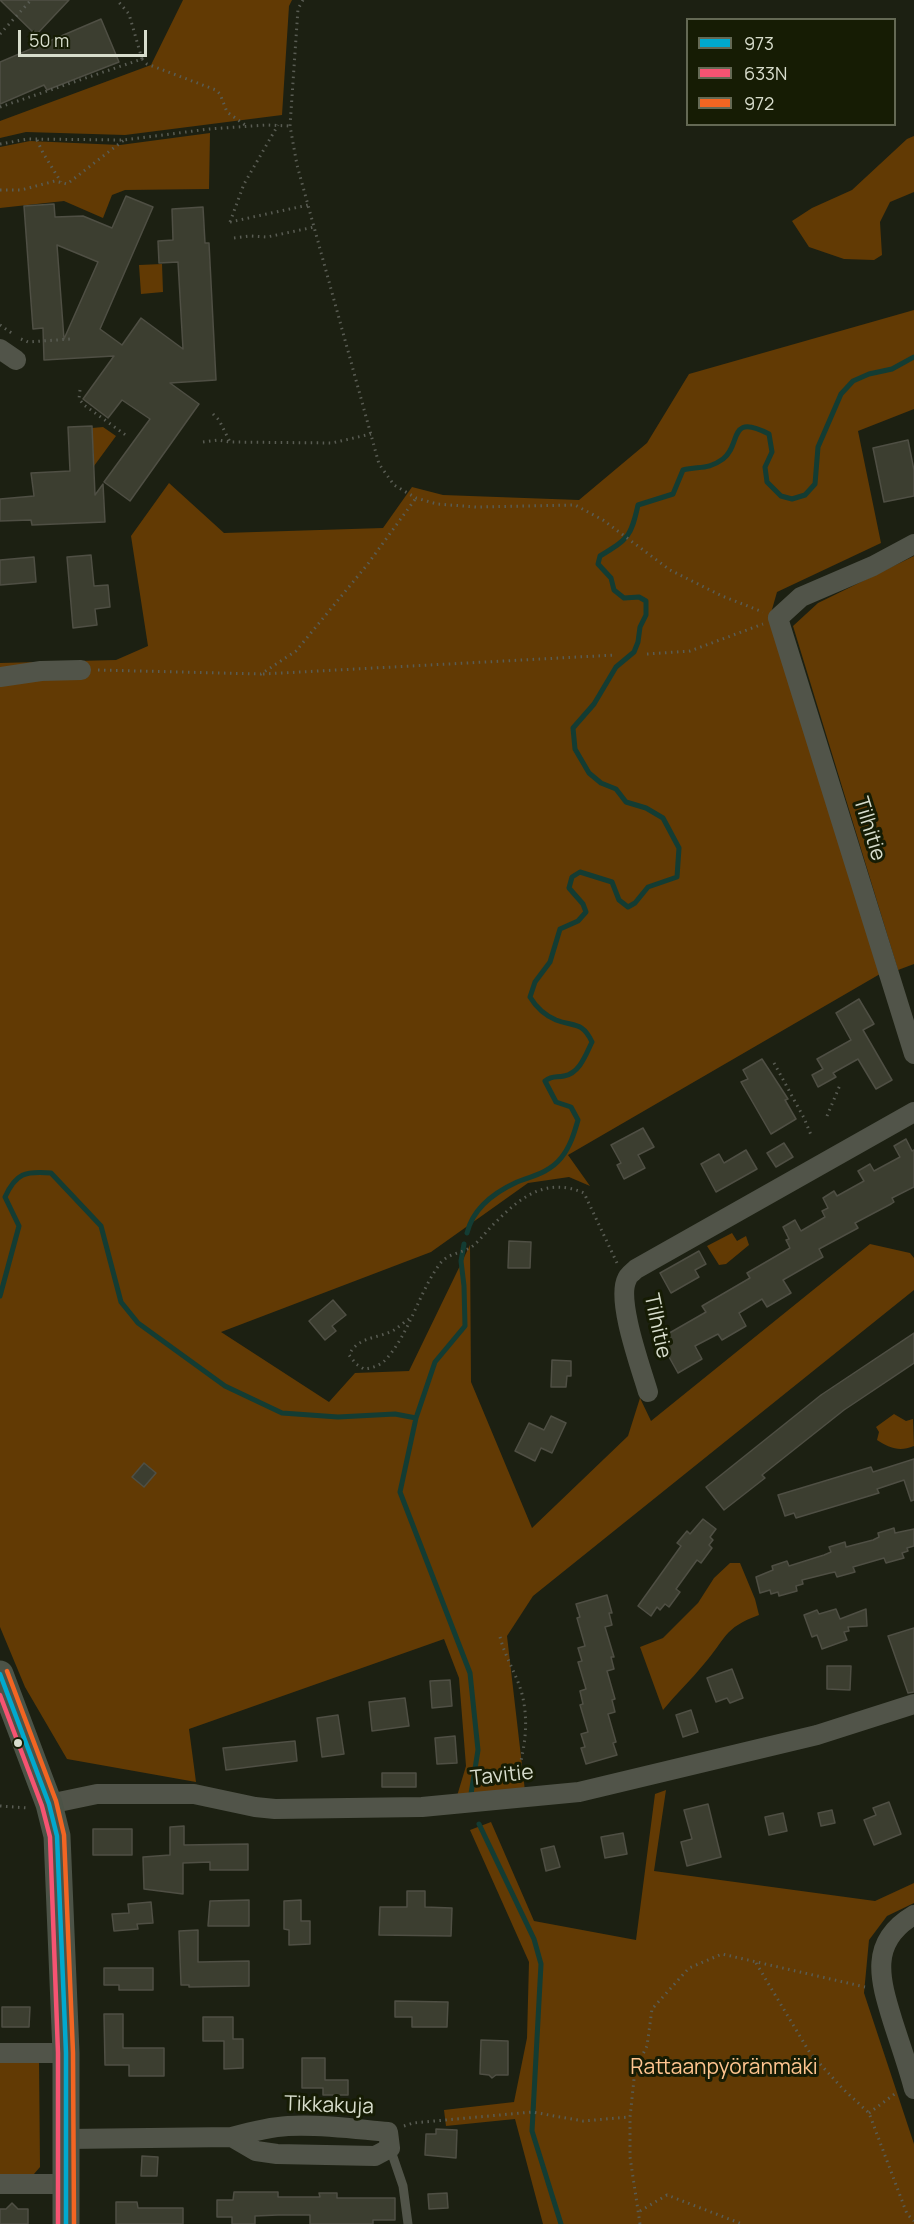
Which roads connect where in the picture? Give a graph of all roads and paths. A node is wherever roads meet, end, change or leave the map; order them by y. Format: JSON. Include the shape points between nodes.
{"nodes":[{"id":1,"x":31,"y":0,"type":"edge"},
{"id":2,"x":117,"y":0,"type":"edge"},
{"id":3,"x":303,"y":0,"type":"edge"},
{"id":4,"x":0,"y":34,"type":"edge"},
{"id":5,"x":142,"y":59,"type":"junction"},
{"id":6,"x":0,"y":107,"type":"edge"},
{"id":7,"x":278,"y":125,"type":"junction"},
{"id":8,"x":247,"y":126,"type":"junction"},
{"id":9,"x":290,"y":126,"type":"junction"},
{"id":10,"x":37,"y":139,"type":"junction"},
{"id":11,"x":124,"y":140,"type":"junction"},
{"id":12,"x":1,"y":143,"type":"edge"},
{"id":13,"x":61,"y":182,"type":"junction"},
{"id":14,"x":0,"y":190,"type":"edge"},
{"id":15,"x":308,"y":205,"type":"junction"},
{"id":16,"x":232,"y":215,"type":"junction"},
{"id":17,"x":242,"y":219,"type":"junction"},
{"id":18,"x":314,"y":227,"type":"junction"},
{"id":19,"x":234,"y":238,"type":"dead end"},
{"id":20,"x":0,"y":324,"type":"edge"},
{"id":21,"x":71,"y":339,"type":"dead end"},
{"id":22,"x":80,"y":390,"type":"dead end"},
{"id":23,"x":213,"y":414,"type":"dead end"},
{"id":24,"x":371,"y":434,"type":"junction"},
{"id":25,"x":127,"y":436,"type":"dead end"},
{"id":26,"x":203,"y":442,"type":"dead end"},
{"id":27,"x":230,"y":442,"type":"junction"},
{"id":28,"x":416,"y":498,"type":"junction"},
{"id":29,"x":914,"y":544,"type":"edge"},
{"id":30,"x":778,"y":618,"type":"junction"},
{"id":31,"x":647,"y":654,"type":"dead end"},
{"id":32,"x":615,"y":655,"type":"dead end"},
{"id":33,"x":81,"y":670,"type":"joint"},
{"id":34,"x":261,"y":674,"type":"junction"},
{"id":35,"x":0,"y":677,"type":"edge"},
{"id":36,"x":914,"y":1054,"type":"edge"},
{"id":37,"x":774,"y":1063,"type":"dead end"},
{"id":38,"x":840,"y":1085,"type":"dead end"},
{"id":39,"x":914,"y":1112,"type":"edge"},
{"id":40,"x":828,"y":1116,"type":"dead end"},
{"id":41,"x":811,"y":1135,"type":"dead end"},
{"id":42,"x":627,"y":1278,"type":"junction"},
{"id":43,"x":410,"y":1318,"type":"junction"},
{"id":44,"x":648,"y":1392,"type":"dead end"},
{"id":45,"x":500,"y":1637,"type":"dead end"},
{"id":46,"x":0,"y":1674,"type":"edge"},
{"id":47,"x":914,"y":1704,"type":"edge"},
{"id":48,"x":508,"y":1780,"type":"dead end"},
{"id":49,"x":0,"y":1806,"type":"edge"},
{"id":50,"x":42,"y":1806,"type":"junction"},
{"id":51,"x":914,"y":1915,"type":"edge"},
{"id":52,"x":756,"y":1963,"type":"junction"},
{"id":53,"x":884,"y":1991,"type":"junction"},
{"id":54,"x":0,"y":2053,"type":"edge"},
{"id":55,"x":66,"y":2054,"type":"junction"},
{"id":56,"x":913,"y":2085,"type":"edge"},
{"id":57,"x":869,"y":2113,"type":"junction"},
{"id":58,"x":630,"y":2117,"type":"junction"},
{"id":59,"x":232,"y":2137,"type":"junction"},
{"id":60,"x":67,"y":2139,"type":"junction"},
{"id":61,"x":389,"y":2140,"type":"junction"},
{"id":62,"x":0,"y":2184,"type":"edge"},
{"id":63,"x":66,"y":2184,"type":"junction"},
{"id":64,"x":639,"y":2212,"type":"junction"},
{"id":65,"x":914,"y":2221,"type":"edge"},
{"id":66,"x":66,"y":2224,"type":"edge"},
{"id":67,"x":408,"y":2224,"type":"edge"},
{"id":68,"x":640,"y":2224,"type":"edge"},
{"id":69,"x":742,"y":2224,"type":"edge"}],
"edges":[{"from":1,"to":4,"type":"path"},
{"from":2,"to":5,"type":"path","via":[[129,15]]},
{"from":3,"to":9,"type":"path","via":[[298,9]]},
{"from":5,"to":6,"type":"path"},
{"from":5,"to":8,"type":"path","via":[[216,90],[227,112]]},
{"from":7,"to":8,"type":"path"},
{"from":7,"to":9,"type":"path"},
{"from":7,"to":16,"type":"path","via":[[244,184]]},
{"from":8,"to":11,"type":"path"},
{"from":9,"to":15,"type":"path"},
{"from":10,"to":11,"type":"path"},
{"from":10,"to":12,"type":"path"},
{"from":10,"to":13,"type":"path"},
{"from":11,"to":13,"type":"path","via":[[67,184]]},
{"from":13,"to":14,"type":"path"},
{"from":15,"to":17,"type":"path"},
{"from":15,"to":18,"type":"path"},
{"from":16,"to":17,"type":"path"},
{"from":16,"to":17,"type":"path","via":[[230,222]]},
{"from":18,"to":19,"type":"path","via":[[267,237]]},
{"from":18,"to":24,"type":"path"},
{"from":20,"to":21,"type":"path","via":[[28,342]]},
{"from":22,"to":25,"type":"path","via":[[84,405]]},
{"from":23,"to":27,"type":"path"},
{"from":24,"to":27,"type":"path","via":[[332,443]]},
{"from":24,"to":28,"type":"path","via":[[379,464],[394,485]]},
{"from":26,"to":27,"type":"path"},
{"from":28,"to":30,"type":"path","via":[[476,507],[575,505],[603,520],[670,570]]},
{"from":28,"to":34,"type":"path","via":[[296,651]]},
{"from":29,"to":30,"type":"street","via":[[801,597]]},
{"from":30,"to":31,"type":"path","via":[[690,651]]},
{"from":30,"to":36,"type":"street","name":"Tilhitie"},
{"from":32,"to":34,"type":"path"},
{"from":33,"to":34,"type":"path"},
{"from":33,"to":35,"type":"street"},
{"from":37,"to":41,"type":"path"},
{"from":38,"to":40,"type":"path"},
{"from":39,"to":42,"type":"street","name":"Tilhitie","via":[[636,1269]]},
{"from":42,"to":43,"type":"path","via":[[584,1193],[569,1187],[549,1187],[511,1208],[471,1247],[440,1264]]},
{"from":42,"to":44,"type":"street","name":"Tilhitie","via":[[624,1290],[629,1327]]},
{"from":43,"to":43,"type":"path","via":[[387,1358],[377,1366],[364,1370],[351,1359],[353,1346],[394,1330]]},
{"from":45,"to":48,"type":"path","via":[[521,1692],[527,1729],[517,1776]]},
{"from":46,"to":50,"type":"main road"},
{"from":47,"to":50,"type":"street","name":"Tavitie","via":[[817,1735],[579,1792],[422,1807],[275,1809],[200,1794],[98,1794]]},
{"from":49,"to":50,"type":"path"},
{"from":50,"to":55,"type":"main road","via":[[57,1836]]},
{"from":51,"to":53,"type":"street","via":[[896,1929],[882,1955]]},
{"from":52,"to":53,"type":"path"},
{"from":52,"to":57,"type":"path","via":[[810,2053]]},
{"from":52,"to":58,"type":"path","via":[[722,1954],[689,1968],[652,2009],[647,2046],[635,2070]]},
{"from":53,"to":56,"type":"street"},
{"from":54,"to":55,"type":"street"},
{"from":55,"to":60,"type":"main road"},
{"from":56,"to":57,"type":"path"},
{"from":57,"to":65,"type":"path","via":[[907,2214]]},
{"from":58,"to":61,"type":"path","via":[[583,2121],[532,2112],[413,2123]]},
{"from":58,"to":64,"type":"path","via":[[630,2157]]},
{"from":59,"to":60,"type":"street","name":"Tikkakuja"},
{"from":59,"to":61,"type":"street","name":"Tikkakuja","via":[[289,2126]]},
{"from":59,"to":61,"type":"street","name":"Tikkakuja","via":[[255,2151],[277,2154],[375,2156]]},
{"from":60,"to":63,"type":"main road"},
{"from":61,"to":67,"type":"lane","via":[[403,2186]]},
{"from":62,"to":63,"type":"street"},
{"from":63,"to":66,"type":"main road"},
{"from":64,"to":68,"type":"path"},
{"from":64,"to":69,"type":"path","via":[[668,2195]]}]}
